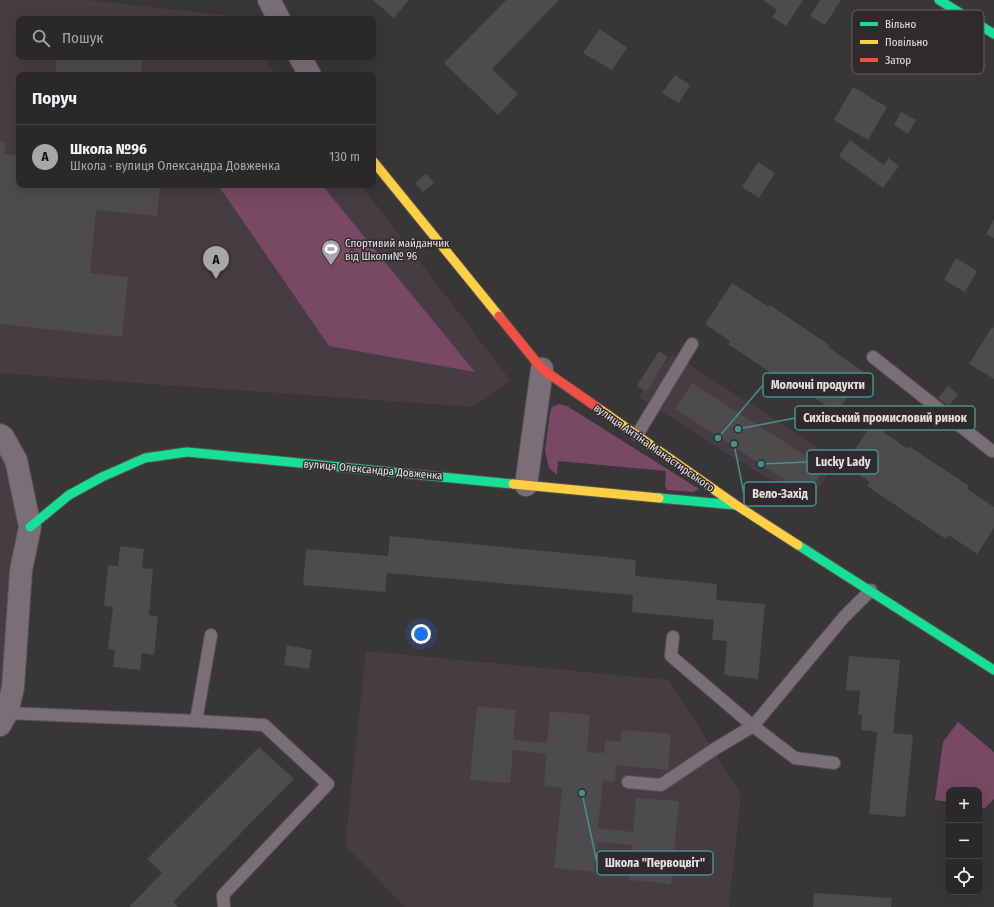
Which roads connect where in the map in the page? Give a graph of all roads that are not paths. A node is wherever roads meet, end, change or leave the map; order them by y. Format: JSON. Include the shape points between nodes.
{"nodes":[{"id":1,"x":269,"y":0,"type":"edge"},
{"id":2,"x":939,"y":0,"type":"edge"},
{"id":3,"x":955,"y":10,"type":"edge"},
{"id":4,"x":277,"y":16,"type":"edge"},
{"id":5,"x":984,"y":28,"type":"edge"},
{"id":6,"x":994,"y":34,"type":"edge"},
{"id":7,"x":302,"y":60,"type":"edge"},
{"id":8,"x":308,"y":72,"type":"edge"},
{"id":9,"x":376,"y":165,"type":"edge"},
{"id":10,"x":692,"y":344,"type":"dead end"},
{"id":11,"x":872,"y":357,"type":"dead end"},
{"id":12,"x":542,"y":369,"type":"junction"},
{"id":13,"x":0,"y":435,"type":"edge"},
{"id":14,"x":637,"y":435,"type":"junction"},
{"id":15,"x":993,"y":450,"type":"edge"},
{"id":16,"x":526,"y":485,"type":"junction"},
{"id":17,"x":736,"y":505,"type":"junction"},
{"id":18,"x":30,"y":527,"type":"junction"},
{"id":19,"x":871,"y":590,"type":"junction"},
{"id":20,"x":211,"y":635,"type":"dead end"},
{"id":21,"x":673,"y":637,"type":"dead end"},
{"id":22,"x":994,"y":670,"type":"edge"},
{"id":23,"x":3,"y":719,"type":"edge"},
{"id":24,"x":196,"y":721,"type":"junction"},
{"id":25,"x":753,"y":726,"type":"junction"},
{"id":26,"x":834,"y":763,"type":"dead end"},
{"id":27,"x":628,"y":782,"type":"dead end"},
{"id":28,"x":224,"y":907,"type":"edge"}],
"edges":[{"from":1,"to":4,"type":"street"},
{"from":2,"to":3,"type":"street"},
{"from":5,"to":6,"type":"street"},
{"from":7,"to":8,"type":"street"},
{"from":9,"to":12,"type":"street","name":"вулиця Антіна Манастирського"},
{"from":10,"to":14,"type":"lane"},
{"from":11,"to":15,"type":"lane"},
{"from":12,"to":14,"type":"street","name":"вулиця Антіна Манастирського"},
{"from":12,"to":16,"type":"street"},
{"from":13,"to":18,"type":"street","via":[[16,460]]},
{"from":14,"to":17,"type":"street","name":"вулиця Антіна Манастирського"},
{"from":16,"to":17,"type":"street","name":"вулиця Олександра Довженка"},
{"from":16,"to":18,"type":"street","name":"вулиця Олександра Довженка","via":[[188,452],[145,458],[102,477],[69,494]]},
{"from":17,"to":19,"type":"street","name":"вулиця Антіна Манастирського"},
{"from":18,"to":23,"type":"street","via":[[21,570],[12,687]]},
{"from":19,"to":22,"type":"street","name":"вулиця Антіна Манастирського"},
{"from":19,"to":25,"type":"lane","via":[[844,616]]},
{"from":20,"to":24,"type":"lane"},
{"from":21,"to":25,"type":"lane","via":[[671,656]]},
{"from":23,"to":24,"type":"lane"},
{"from":24,"to":28,"type":"lane","via":[[264,725],[328,784],[223,895]]},
{"from":25,"to":26,"type":"lane","via":[[795,758]]},
{"from":25,"to":27,"type":"lane","via":[[661,785]]}]}
